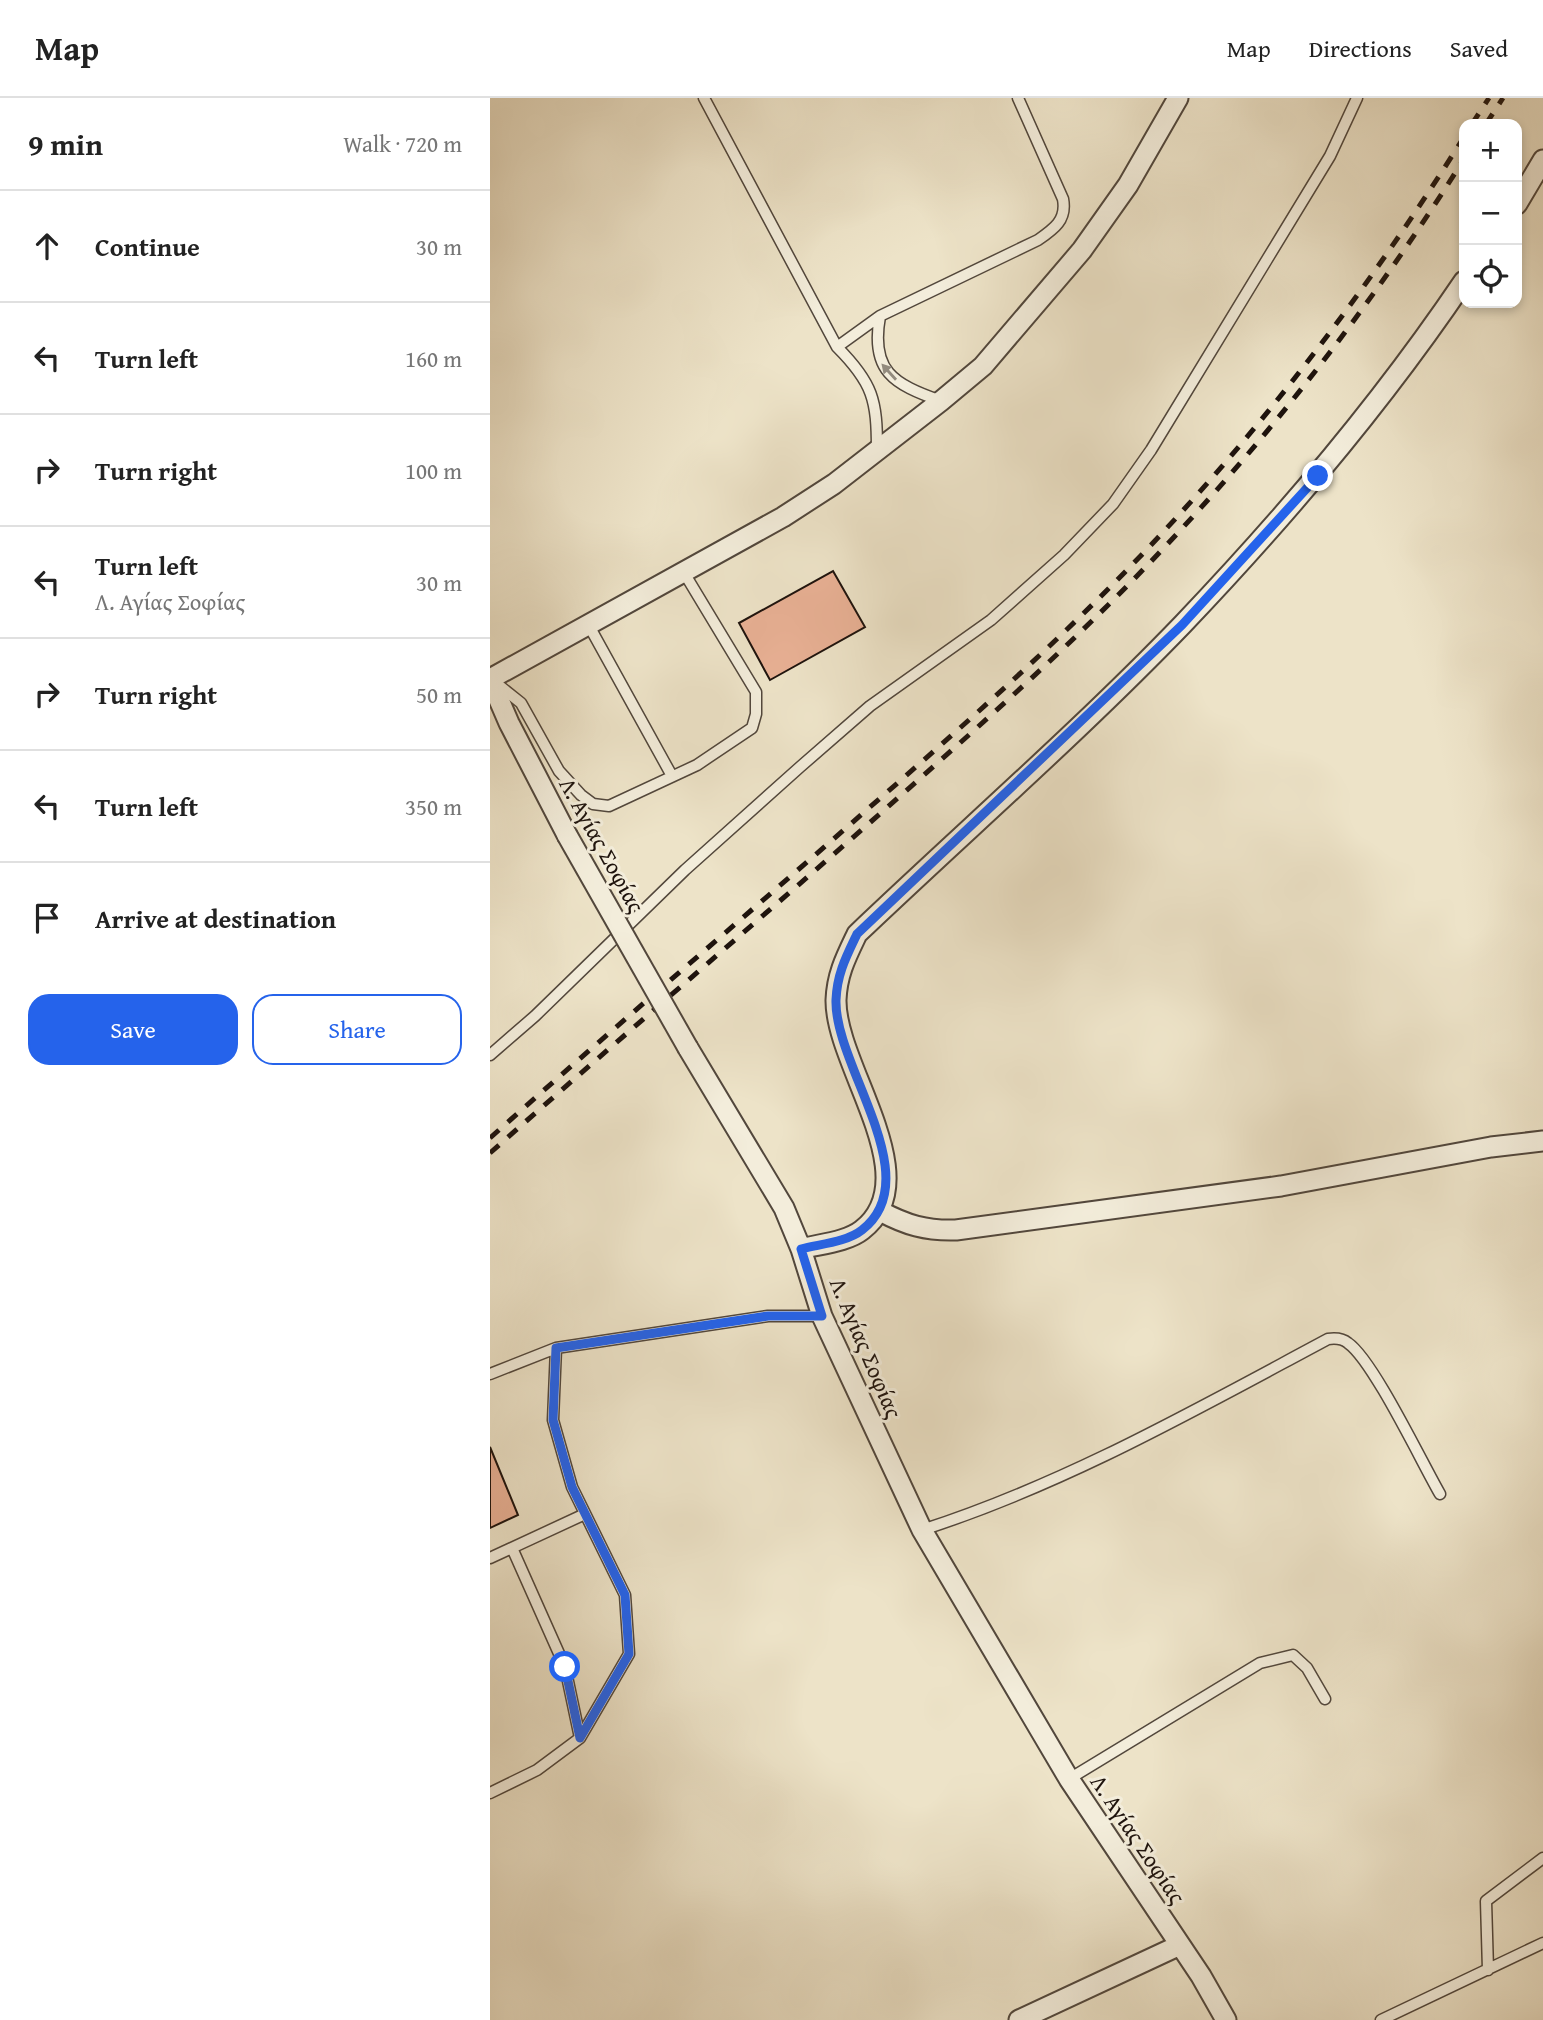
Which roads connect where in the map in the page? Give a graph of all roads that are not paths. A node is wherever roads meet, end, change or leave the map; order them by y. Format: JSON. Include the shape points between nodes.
{"nodes":[{"id":1,"x":705,"y":98,"type":"edge"},
{"id":2,"x":1018,"y":98,"type":"edge"},
{"id":3,"x":1178,"y":98,"type":"edge"},
{"id":4,"x":1357,"y":98,"type":"edge"},
{"id":5,"x":1543,"y":160,"type":"edge"},
{"id":6,"x":1522,"y":196,"type":"edge"},
{"id":7,"x":1459,"y":288,"type":"edge"},
{"id":8,"x":880,"y":316,"type":"junction"},
{"id":9,"x":836,"y":347,"type":"junction"},
{"id":10,"x":941,"y":401,"type":"junction"},
{"id":11,"x":877,"y":452,"type":"junction"},
{"id":12,"x":683,"y":571,"type":"junction"},
{"id":13,"x":588,"y":624,"type":"junction"},
{"id":14,"x":490,"y":679,"type":"edge"},
{"id":15,"x":672,"y":776,"type":"junction"},
{"id":16,"x":490,"y":1055,"type":"edge"},
{"id":17,"x":1543,"y":1141,"type":"edge"},
{"id":18,"x":880,"y":1211,"type":"junction"},
{"id":19,"x":801,"y":1249,"type":"junction"},
{"id":20,"x":822,"y":1316,"type":"junction"},
{"id":21,"x":556,"y":1348,"type":"junction"},
{"id":22,"x":490,"y":1374,"type":"edge"},
{"id":23,"x":1440,"y":1494,"type":"dead end"},
{"id":24,"x":585,"y":1514,"type":"junction"},
{"id":25,"x":922,"y":1530,"type":"junction"},
{"id":26,"x":512,"y":1548,"type":"junction"},
{"id":27,"x":490,"y":1558,"type":"edge"},
{"id":28,"x":1325,"y":1699,"type":"dead end"},
{"id":29,"x":580,"y":1738,"type":"junction"},
{"id":30,"x":1069,"y":1779,"type":"junction"},
{"id":31,"x":490,"y":1793,"type":"edge"},
{"id":32,"x":1543,"y":1858,"type":"edge"},
{"id":33,"x":1543,"y":1942,"type":"edge"},
{"id":34,"x":1180,"y":1945,"type":"junction"},
{"id":35,"x":1488,"y":1970,"type":"junction"},
{"id":36,"x":1019,"y":2020,"type":"edge"},
{"id":37,"x":1226,"y":2020,"type":"edge"},
{"id":38,"x":1381,"y":2020,"type":"edge"}],
"edges":[{"from":1,"to":9,"type":"lane"},
{"from":2,"to":8,"type":"lane","via":[[1063,199],[1059,224],[1038,240]]},
{"from":3,"to":10,"type":"street","via":[[1128,185],[1082,250],[983,366]]},
{"from":4,"to":16,"type":"lane","via":[[1330,156],[1151,450],[1113,504],[991,620],[870,706],[810,758]]},
{"from":5,"to":6,"type":"street"},
{"from":7,"to":18,"type":"street","via":[[1418,350],[1318,476],[1182,625],[857,934],[839,969],[836,1003],[845,1043],[874,1121],[888,1182]]},
{"from":8,"to":9,"type":"lane"},
{"from":10,"to":8,"type":"lane","one_way":true,"via":[[914,391],[884,368],[875,341]]},
{"from":9,"to":11,"type":"lane","via":[[867,380],[877,408]]},
{"from":10,"to":11,"type":"street"},
{"from":11,"to":12,"type":"street","via":[[783,517]]},
{"from":12,"to":13,"type":"street"},
{"from":12,"to":15,"type":"lane","via":[[756,692],[756,714],[752,728]]},
{"from":13,"to":14,"type":"street"},
{"from":13,"to":15,"type":"lane"},
{"from":14,"to":15,"type":"lane","via":[[521,704],[559,771],[593,804],[609,806]]},
{"from":14,"to":19,"type":"street","name":"Λ. Αγίας Σοφίας","bridge":true,"via":[[567,835],[784,1208]]},
{"from":17,"to":18,"type":"street","via":[[1281,1186],[956,1230],[905,1225]]},
{"from":18,"to":19,"type":"street","via":[[860,1231]]},
{"from":19,"to":20,"type":"street","name":"Λ. Αγίας Σοφίας"},
{"from":20,"to":21,"type":"lane","via":[[768,1316]]},
{"from":20,"to":25,"type":"street","name":"Λ. Αγίας Σοφίας"},
{"from":21,"to":22,"type":"lane"},
{"from":21,"to":24,"type":"lane","via":[[553,1420],[572,1487]]},
{"from":23,"to":25,"type":"lane","via":[[1366,1362],[1346,1340],[1336,1338],[1105,1457]]},
{"from":24,"to":26,"type":"lane"},
{"from":24,"to":29,"type":"lane","via":[[625,1595],[629,1654]]},
{"from":25,"to":30,"type":"street","name":"Λ. Αγίας Σοφίας"},
{"from":26,"to":27,"type":"lane"},
{"from":26,"to":29,"type":"lane","via":[[565,1667]]},
{"from":28,"to":30,"type":"lane","via":[[1300,1660],[1293,1655],[1278,1657],[1260,1663]]},
{"from":29,"to":31,"type":"lane","via":[[537,1770]]},
{"from":30,"to":34,"type":"street","name":"Λ. Αγίας Σοφίας"},
{"from":32,"to":35,"type":"lane","via":[[1486,1901]]},
{"from":33,"to":35,"type":"lane"},
{"from":34,"to":36,"type":"street"},
{"from":34,"to":37,"type":"street","name":"Λ. Αγίας Σοφίας"},
{"from":35,"to":38,"type":"lane"}]}
